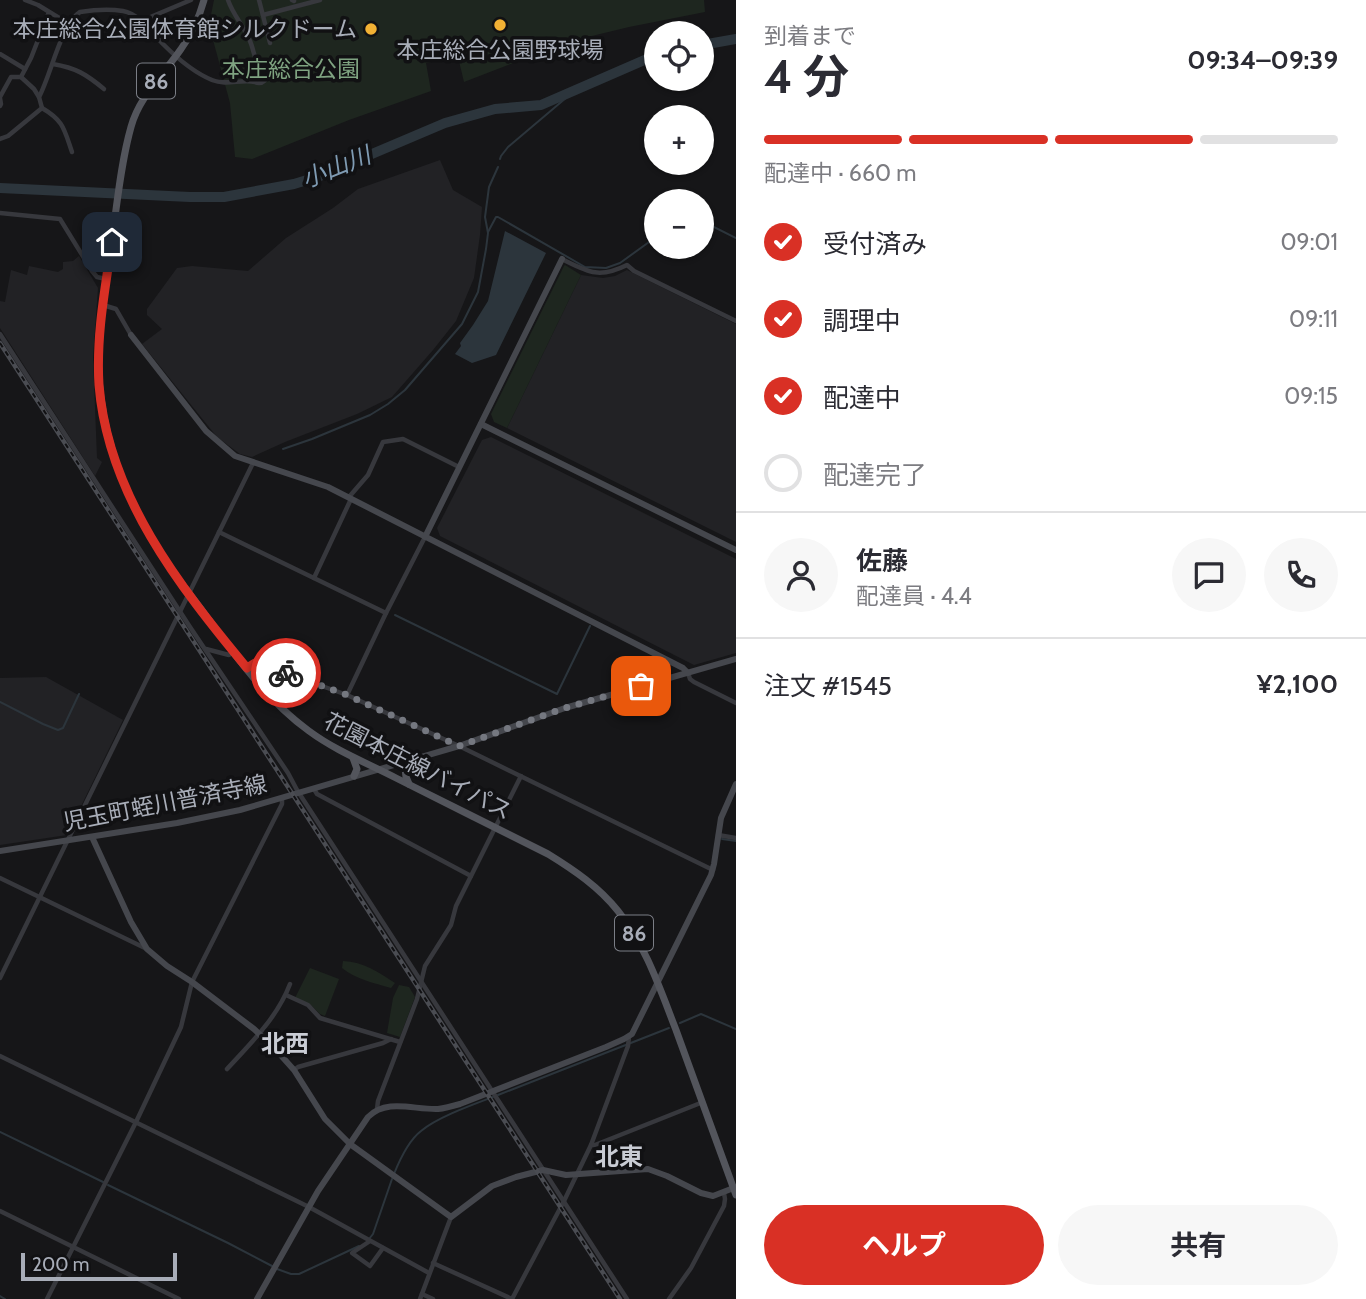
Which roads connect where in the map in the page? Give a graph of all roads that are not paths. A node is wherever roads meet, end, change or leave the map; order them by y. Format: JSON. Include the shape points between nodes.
{"nodes":[{"id":1,"x":25,"y":0,"type":"edge"},
{"id":2,"x":191,"y":0,"type":"edge"},
{"id":3,"x":204,"y":0,"type":"edge"},
{"id":4,"x":228,"y":0,"type":"edge"},
{"id":5,"x":259,"y":0,"type":"edge"},
{"id":6,"x":320,"y":0,"type":"edge"},
{"id":7,"x":49,"y":12,"type":"junction"},
{"id":8,"x":263,"y":15,"type":"junction"},
{"id":9,"x":141,"y":21,"type":"junction"},
{"id":10,"x":69,"y":24,"type":"junction"},
{"id":11,"x":270,"y":43,"type":"dead end"},
{"id":12,"x":0,"y":54,"type":"edge"},
{"id":13,"x":177,"y":55,"type":"junction"},
{"id":14,"x":53,"y":64,"type":"junction"},
{"id":15,"x":257,"y":66,"type":"junction"},
{"id":16,"x":25,"y":69,"type":"junction"},
{"id":17,"x":251,"y":75,"type":"junction"},
{"id":18,"x":21,"y":77,"type":"junction"},
{"id":19,"x":247,"y":81,"type":"junction"},
{"id":20,"x":255,"y":82,"type":"junction"},
{"id":21,"x":104,"y":89,"type":"dead end"},
{"id":22,"x":0,"y":97,"type":"edge"},
{"id":23,"x":39,"y":97,"type":"junction"},
{"id":24,"x":0,"y":106,"type":"edge"},
{"id":25,"x":42,"y":108,"type":"junction"},
{"id":26,"x":0,"y":139,"type":"edge"},
{"id":27,"x":72,"y":152,"type":"dead end"},
{"id":28,"x":0,"y":213,"type":"edge"},
{"id":29,"x":562,"y":259,"type":"joint"},
{"id":30,"x":106,"y":279,"type":"junction"},
{"id":31,"x":102,"y":305,"type":"junction"},
{"id":32,"x":736,"y":321,"type":"edge"},
{"id":33,"x":0,"y":334,"type":"edge"},
{"id":34,"x":131,"y":335,"type":"joint"},
{"id":35,"x":481,"y":424,"type":"junction"},
{"id":36,"x":253,"y":463,"type":"junction"},
{"id":37,"x":460,"y":467,"type":"junction"},
{"id":38,"x":350,"y":498,"type":"junction"},
{"id":39,"x":219,"y":532,"type":"junction"},
{"id":40,"x":425,"y":537,"type":"junction"},
{"id":41,"x":736,"y":550,"type":"edge"},
{"id":42,"x":314,"y":578,"type":"junction"},
{"id":43,"x":189,"y":594,"type":"junction"},
{"id":44,"x":180,"y":612,"type":"junction"},
{"id":45,"x":386,"y":613,"type":"junction"},
{"id":46,"x":205,"y":649,"type":"junction"},
{"id":47,"x":233,"y":652,"type":"junction"},
{"id":48,"x":736,"y":659,"type":"edge"},
{"id":49,"x":247,"y":668,"type":"junction"},
{"id":50,"x":688,"y":673,"type":"junction"},
{"id":51,"x":347,"y":695,"type":"junction"},
{"id":52,"x":736,"y":703,"type":"edge"},
{"id":53,"x":459,"y":746,"type":"junction"},
{"id":54,"x":352,"y":757,"type":"junction"},
{"id":55,"x":413,"y":760,"type":"junction"},
{"id":56,"x":380,"y":770,"type":"junction"},
{"id":57,"x":354,"y":776,"type":"junction"},
{"id":58,"x":522,"y":776,"type":"junction"},
{"id":59,"x":409,"y":784,"type":"junction"},
{"id":60,"x":736,"y":784,"type":"edge"},
{"id":61,"x":314,"y":789,"type":"junction"},
{"id":62,"x":299,"y":792,"type":"junction"},
{"id":63,"x":282,"y":798,"type":"junction"},
{"id":64,"x":495,"y":828,"type":"junction"},
{"id":65,"x":718,"y":835,"type":"junction"},
{"id":66,"x":92,"y":837,"type":"junction"},
{"id":67,"x":736,"y":838,"type":"edge"},
{"id":68,"x":68,"y":841,"type":"junction"},
{"id":69,"x":0,"y":850,"type":"edge"},
{"id":70,"x":713,"y":870,"type":"junction"},
{"id":71,"x":471,"y":876,"type":"junction"},
{"id":72,"x":0,"y":878,"type":"edge"},
{"id":73,"x":39,"y":897,"type":"junction"},
{"id":74,"x":146,"y":949,"type":"junction"},
{"id":75,"x":0,"y":978,"type":"edge"},
{"id":76,"x":421,"y":980,"type":"junction"},
{"id":77,"x":192,"y":982,"type":"junction"},
{"id":78,"x":658,"y":983,"type":"junction"},
{"id":79,"x":290,"y":984,"type":"dead end"},
{"id":80,"x":285,"y":995,"type":"junction"},
{"id":81,"x":259,"y":1034,"type":"junction"},
{"id":82,"x":629,"y":1037,"type":"junction"},
{"id":83,"x":391,"y":1039,"type":"junction"},
{"id":84,"x":400,"y":1042,"type":"junction"},
{"id":85,"x":0,"y":1056,"type":"edge"},
{"id":86,"x":227,"y":1069,"type":"dead end"},
{"id":87,"x":294,"y":1070,"type":"junction"},
{"id":88,"x":493,"y":1092,"type":"junction"},
{"id":89,"x":703,"y":1102,"type":"junction"},
{"id":90,"x":377,"y":1109,"type":"junction"},
{"id":91,"x":136,"y":1122,"type":"junction"},
{"id":92,"x":349,"y":1144,"type":"junction"},
{"id":93,"x":591,"y":1144,"type":"junction"},
{"id":94,"x":543,"y":1170,"type":"junction"},
{"id":95,"x":577,"y":1174,"type":"junction"},
{"id":96,"x":735,"y":1190,"type":"edge"},
{"id":97,"x":724,"y":1193,"type":"junction"},
{"id":98,"x":564,"y":1201,"type":"junction"},
{"id":99,"x":309,"y":1208,"type":"junction"},
{"id":100,"x":0,"y":1211,"type":"edge"},
{"id":101,"x":451,"y":1217,"type":"junction"},
{"id":102,"x":370,"y":1241,"type":"junction"},
{"id":103,"x":72,"y":1247,"type":"junction"},
{"id":104,"x":383,"y":1248,"type":"junction"},
{"id":105,"x":433,"y":1263,"type":"junction"},
{"id":106,"x":429,"y":1273,"type":"junction"},
{"id":107,"x":421,"y":1296,"type":"edge"},
{"id":108,"x":47,"y":1299,"type":"edge"},
{"id":109,"x":178,"y":1299,"type":"edge"},
{"id":110,"x":257,"y":1299,"type":"edge"},
{"id":111,"x":433,"y":1299,"type":"edge"},
{"id":112,"x":512,"y":1299,"type":"edge"},
{"id":113,"x":627,"y":1299,"type":"edge"},
{"id":114,"x":669,"y":1299,"type":"edge"}],
"edges":[{"from":1,"to":7,"type":"street"},
{"from":2,"to":9,"type":"street"},
{"from":3,"to":13,"type":"main road","name":"花園本庄線バイパス","number":"86","via":[[192,33]]},
{"from":4,"to":15,"type":"street","via":[[250,40]]},
{"from":5,"to":8,"type":"street"},
{"from":6,"to":8,"type":"street"},
{"from":7,"to":10,"type":"street"},
{"from":7,"to":16,"type":"street"},
{"from":8,"to":11,"type":"street"},
{"from":9,"to":10,"type":"street","via":[[124,11],[91,11],[80,12]]},
{"from":9,"to":13,"type":"street"},
{"from":10,"to":14,"type":"street"},
{"from":12,"to":16,"type":"street"},
{"from":13,"to":19,"type":"street","via":[[214,80]]},
{"from":13,"to":30,"type":"main road","name":"花園本庄線バイパス","number":"86","via":[[139,106],[130,130]]},
{"from":14,"to":21,"type":"street","via":[[71,67]]},
{"from":14,"to":23,"type":"street"},
{"from":15,"to":17,"type":"street"},
{"from":15,"to":20,"type":"street","via":[[266,71],[267,79]]},
{"from":16,"to":18,"type":"street"},
{"from":17,"to":19,"type":"street"},
{"from":17,"to":20,"type":"street"},
{"from":18,"to":22,"type":"street","via":[[11,77]]},
{"from":18,"to":23,"type":"street"},
{"from":19,"to":20,"type":"street"},
{"from":22,"to":24,"type":"street"},
{"from":23,"to":25,"type":"street"},
{"from":25,"to":26,"type":"street"},
{"from":25,"to":27,"type":"street","via":[[61,123]]},
{"from":28,"to":30,"type":"street","via":[[60,219],[92,271]]},
{"from":29,"to":32,"type":"street","via":[[597,274],[627,265]]},
{"from":29,"to":35,"type":"street"},
{"from":30,"to":31,"type":"main road","name":"花園本庄線バイパス","number":"86"},
{"from":31,"to":34,"type":"street","via":[[116,309]]},
{"from":31,"to":43,"type":"main road","name":"花園本庄線バイパス","number":"86","via":[[99,383],[115,459],[139,517]]},
{"from":33,"to":44,"type":"street"},
{"from":34,"to":36,"type":"street","via":[[206,431],[230,452]]},
{"from":35,"to":37,"type":"street"},
{"from":35,"to":41,"type":"street"},
{"from":36,"to":38,"type":"street"},
{"from":36,"to":39,"type":"street"},
{"from":37,"to":38,"type":"street","via":[[403,439],[383,442],[368,475]]},
{"from":37,"to":40,"type":"street"},
{"from":38,"to":40,"type":"street"},
{"from":38,"to":42,"type":"street"},
{"from":39,"to":42,"type":"street"},
{"from":39,"to":43,"type":"street"},
{"from":40,"to":45,"type":"street"},
{"from":40,"to":50,"type":"street"},
{"from":42,"to":45,"type":"street"},
{"from":43,"to":44,"type":"street"},
{"from":43,"to":47,"type":"main road","name":"花園本庄線バイパス","number":"86"},
{"from":44,"to":46,"type":"street"},
{"from":44,"to":68,"type":"street"},
{"from":45,"to":51,"type":"street"},
{"from":46,"to":47,"type":"street"},
{"from":46,"to":62,"type":"street"},
{"from":47,"to":49,"type":"main road","name":"花園本庄線バイパス","number":"86"},
{"from":48,"to":50,"type":"street","name":"児玉町蛭川普済寺線"},
{"from":49,"to":51,"type":"street","via":[[255,663]]},
{"from":49,"to":54,"type":"main road","name":"花園本庄線バイパス","number":"86","via":[[286,712]]},
{"from":50,"to":52,"type":"street","via":[[694,682]]},
{"from":50,"to":53,"type":"street","name":"児玉町蛭川普済寺線","via":[[565,708]]},
{"from":51,"to":53,"type":"street"},
{"from":53,"to":55,"type":"street","name":"児玉町蛭川普済寺線"},
{"from":53,"to":58,"type":"street"},
{"from":54,"to":56,"type":"main road","name":"花園本庄線バイパス","number":"86"},
{"from":54,"to":57,"type":"main road","via":[[357,769]]},
{"from":55,"to":56,"type":"street","name":"児玉町蛭川普済寺線"},
{"from":55,"to":59,"type":"main road","via":[[404,771]]},
{"from":56,"to":57,"type":"street","name":"児玉町蛭川普済寺線"},
{"from":56,"to":59,"type":"main road","name":"花園本庄線バイパス","number":"86"},
{"from":57,"to":61,"type":"street","name":"児玉町蛭川普済寺線"},
{"from":58,"to":64,"type":"street"},
{"from":58,"to":70,"type":"street"},
{"from":59,"to":64,"type":"main road","name":"花園本庄線バイパス","number":"86"},
{"from":60,"to":65,"type":"street","via":[[722,812]]},
{"from":61,"to":62,"type":"street","name":"児玉町蛭川普済寺線"},
{"from":61,"to":71,"type":"street"},
{"from":62,"to":63,"type":"street","name":"児玉町蛭川普済寺線"},
{"from":62,"to":76,"type":"street"},
{"from":63,"to":66,"type":"street","name":"児玉町蛭川普済寺線","via":[[217,815]]},
{"from":63,"to":77,"type":"street"},
{"from":64,"to":71,"type":"street"},
{"from":64,"to":78,"type":"main road","name":"花園本庄線バイパス","number":"86","via":[[548,854],[604,894],[643,948]]},
{"from":65,"to":67,"type":"street"},
{"from":65,"to":70,"type":"street"},
{"from":66,"to":68,"type":"street","name":"児玉町蛭川普済寺線"},
{"from":66,"to":74,"type":"street"},
{"from":68,"to":69,"type":"street","name":"児玉町蛭川普済寺線"},
{"from":68,"to":73,"type":"street"},
{"from":70,"to":78,"type":"street"},
{"from":71,"to":76,"type":"street"},
{"from":72,"to":73,"type":"street"},
{"from":73,"to":74,"type":"street"},
{"from":73,"to":75,"type":"street"},
{"from":74,"to":77,"type":"street"},
{"from":76,"to":84,"type":"street"},
{"from":76,"to":88,"type":"street"},
{"from":77,"to":81,"type":"street"},
{"from":77,"to":91,"type":"street","via":[[181,1027]]},
{"from":78,"to":82,"type":"street"},
{"from":78,"to":89,"type":"main road","name":"花園本庄線バイパス","number":"86"},
{"from":79,"to":80,"type":"street"},
{"from":80,"to":81,"type":"street"},
{"from":80,"to":83,"type":"street","via":[[308,1005],[320,1018]]},
{"from":81,"to":86,"type":"street"},
{"from":81,"to":87,"type":"street"},
{"from":82,"to":88,"type":"street"},
{"from":82,"to":93,"type":"street"},
{"from":83,"to":84,"type":"street"},
{"from":83,"to":87,"type":"street"},
{"from":84,"to":90,"type":"street"},
{"from":85,"to":91,"type":"street"},
{"from":87,"to":92,"type":"street","via":[[326,1119]]},
{"from":88,"to":90,"type":"street","via":[[440,1109]]},
{"from":88,"to":94,"type":"street"},
{"from":89,"to":93,"type":"street"},
{"from":89,"to":96,"type":"main road","name":"花園本庄線バイパス","number":"86"},
{"from":90,"to":92,"type":"street"},
{"from":91,"to":99,"type":"street"},
{"from":91,"to":103,"type":"street"},
{"from":92,"to":99,"type":"street"},
{"from":92,"to":101,"type":"street"},
{"from":93,"to":95,"type":"street"},
{"from":94,"to":95,"type":"street"},
{"from":94,"to":98,"type":"street"},
{"from":94,"to":101,"type":"street","via":[[492,1186]]},
{"from":95,"to":97,"type":"street","via":[[648,1169],[706,1195]]},
{"from":95,"to":98,"type":"street"},
{"from":96,"to":97,"type":"street"},
{"from":97,"to":114,"type":"street","via":[[724,1206]]},
{"from":98,"to":112,"type":"street"},
{"from":98,"to":113,"type":"street"},
{"from":99,"to":102,"type":"street"},
{"from":99,"to":110,"type":"street"},
{"from":100,"to":103,"type":"street"},
{"from":101,"to":105,"type":"street"},
{"from":102,"to":104,"type":"street"},
{"from":102,"to":104,"type":"street","via":[[352,1253],[370,1266]]},
{"from":103,"to":108,"type":"street"},
{"from":103,"to":109,"type":"street"},
{"from":104,"to":106,"type":"street"},
{"from":105,"to":106,"type":"street"},
{"from":105,"to":112,"type":"street"},
{"from":106,"to":107,"type":"street"},
{"from":107,"to":111,"type":"street"}]}
